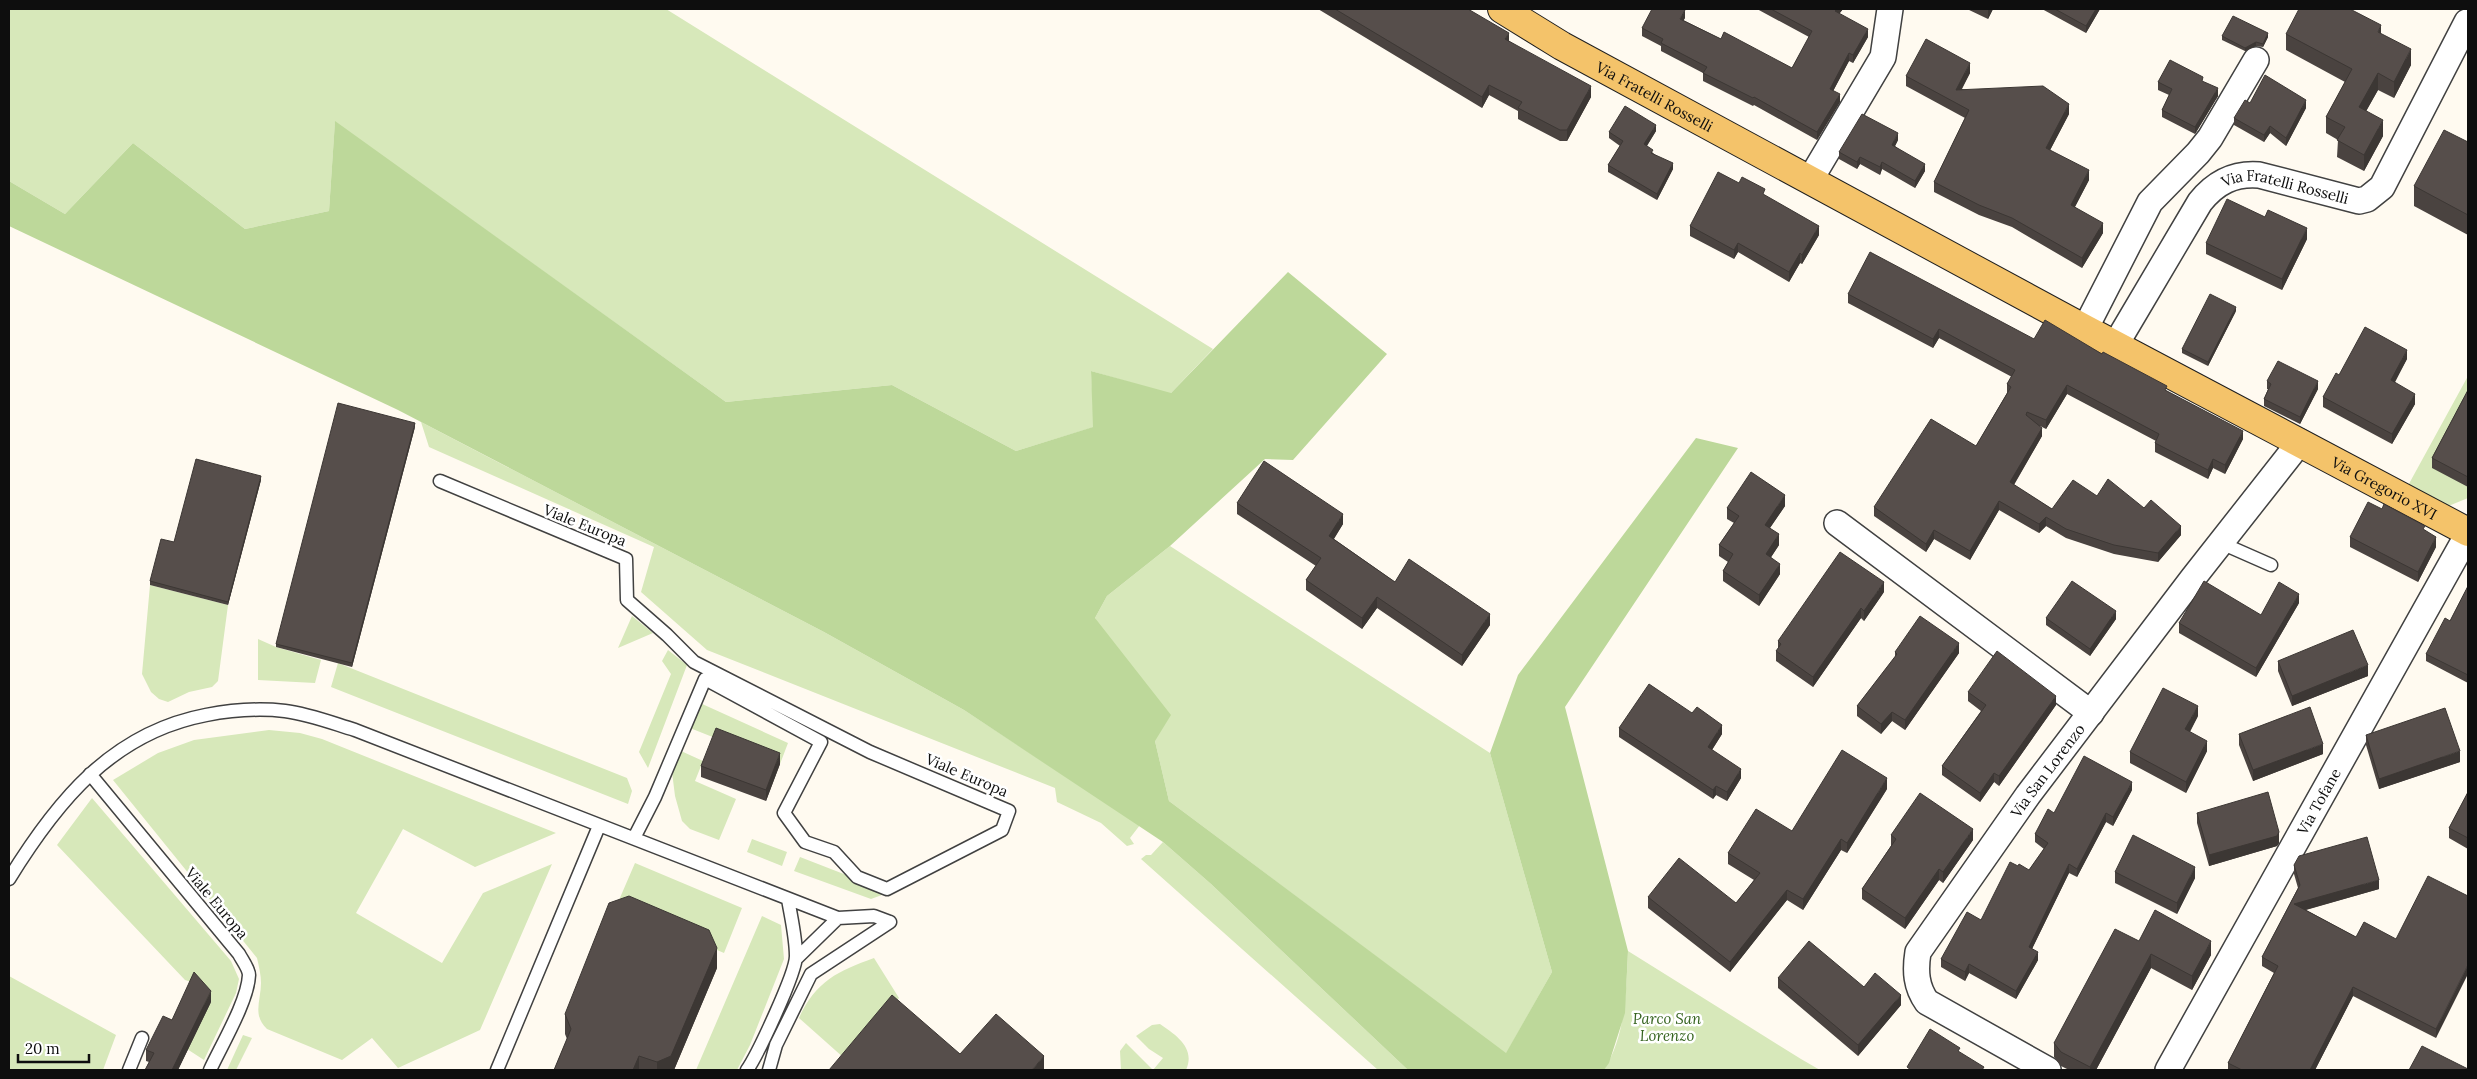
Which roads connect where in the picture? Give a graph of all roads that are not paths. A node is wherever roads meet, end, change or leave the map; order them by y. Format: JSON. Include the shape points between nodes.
{"nodes":[{"id":1,"x":1502,"y":9,"type":"edge"},
{"id":2,"x":1890,"y":9,"type":"edge"},
{"id":3,"x":2467,"y":22,"type":"edge"},
{"id":4,"x":2256,"y":60,"type":"dead end"},
{"id":5,"x":1810,"y":180,"type":"junction"},
{"id":6,"x":2085,"y":329,"type":"junction"},
{"id":7,"x":2116,"y":344,"type":"junction"},
{"id":8,"x":2300,"y":442,"type":"junction"},
{"id":9,"x":440,"y":482,"type":"dead end"},
{"id":10,"x":1837,"y":523,"type":"dead end"},
{"id":11,"x":2468,"y":533,"type":"edge"},
{"id":12,"x":2221,"y":543,"type":"junction"},
{"id":13,"x":2271,"y":565,"type":"dead end"},
{"id":14,"x":2091,"y":713,"type":"junction"},
{"id":15,"x":90,"y":774,"type":"junction"},
{"id":16,"x":599,"y":826,"type":"junction"},
{"id":17,"x":634,"y":838,"type":"junction"},
{"id":18,"x":9,"y":879,"type":"edge"},
{"id":19,"x":788,"y":899,"type":"junction"},
{"id":20,"x":838,"y":918,"type":"junction"},
{"id":21,"x":797,"y":958,"type":"junction"},
{"id":22,"x":142,"y":1038,"type":"dead end"},
{"id":23,"x":129,"y":1070,"type":"edge"},
{"id":24,"x":210,"y":1070,"type":"edge"},
{"id":25,"x":496,"y":1070,"type":"edge"},
{"id":26,"x":747,"y":1070,"type":"edge"},
{"id":27,"x":769,"y":1070,"type":"edge"},
{"id":28,"x":2048,"y":1070,"type":"edge"},
{"id":29,"x":2168,"y":1070,"type":"edge"}],
"edges":[{"from":1,"to":5,"type":"main road","name":"Via Fratelli Rosselli"},
{"from":2,"to":5,"type":"street","via":[[1883,57]]},
{"from":3,"to":7,"type":"street","name":"Via Fratelli Rosselli","via":[[2382,187],[2375,194],[2367,199],[2349,200],[2259,175],[2246,174],[2220,182],[2200,202]]},
{"from":4,"to":6,"type":"street","via":[[2210,138],[2150,202]]},
{"from":5,"to":6,"type":"main road","name":"Via Fratelli Rosselli"},
{"from":6,"to":7,"type":"main road","name":"Via Fratelli Rosselli"},
{"from":7,"to":8,"type":"main road","name":"Via Fratelli Rosselli"},
{"from":8,"to":11,"type":"main road","name":"Via Gregorio XVI"},
{"from":8,"to":12,"type":"street","name":"Via San Lorenzo"},
{"from":9,"to":17,"type":"lane","name":"Viale Europa","via":[[626,559],[627,600],[694,662],[870,752],[1009,811],[1002,830],[887,889],[857,877],[834,852],[805,842],[784,813],[820,742],[705,680]]},
{"from":10,"to":14,"type":"street"},
{"from":11,"to":29,"type":"street","name":"Via Tofane"},
{"from":12,"to":13,"type":"lane"},
{"from":12,"to":14,"type":"street","name":"Via San Lorenzo"},
{"from":14,"to":28,"type":"street","name":"Via San Lorenzo","via":[[2028,795],[1925,941],[1918,952],[1916,965],[1920,992],[1927,1002]]},
{"from":15,"to":16,"type":"lane","via":[[136,739],[162,726],[222,712],[285,711],[354,730]]},
{"from":15,"to":18,"type":"lane","via":[[46,824]]},
{"from":15,"to":24,"type":"lane","name":"Viale Europa","via":[[239,954],[249,973],[240,1006]]},
{"from":16,"to":17,"type":"lane"},
{"from":16,"to":25,"type":"lane"},
{"from":17,"to":19,"type":"lane"},
{"from":19,"to":20,"type":"lane"},
{"from":19,"to":21,"type":"lane"},
{"from":20,"to":21,"type":"lane"},
{"from":20,"to":27,"type":"lane","via":[[874,916],[890,922],[811,974],[776,1045]]},
{"from":21,"to":26,"type":"lane","via":[[773,1018]]},
{"from":22,"to":23,"type":"lane"}]}
